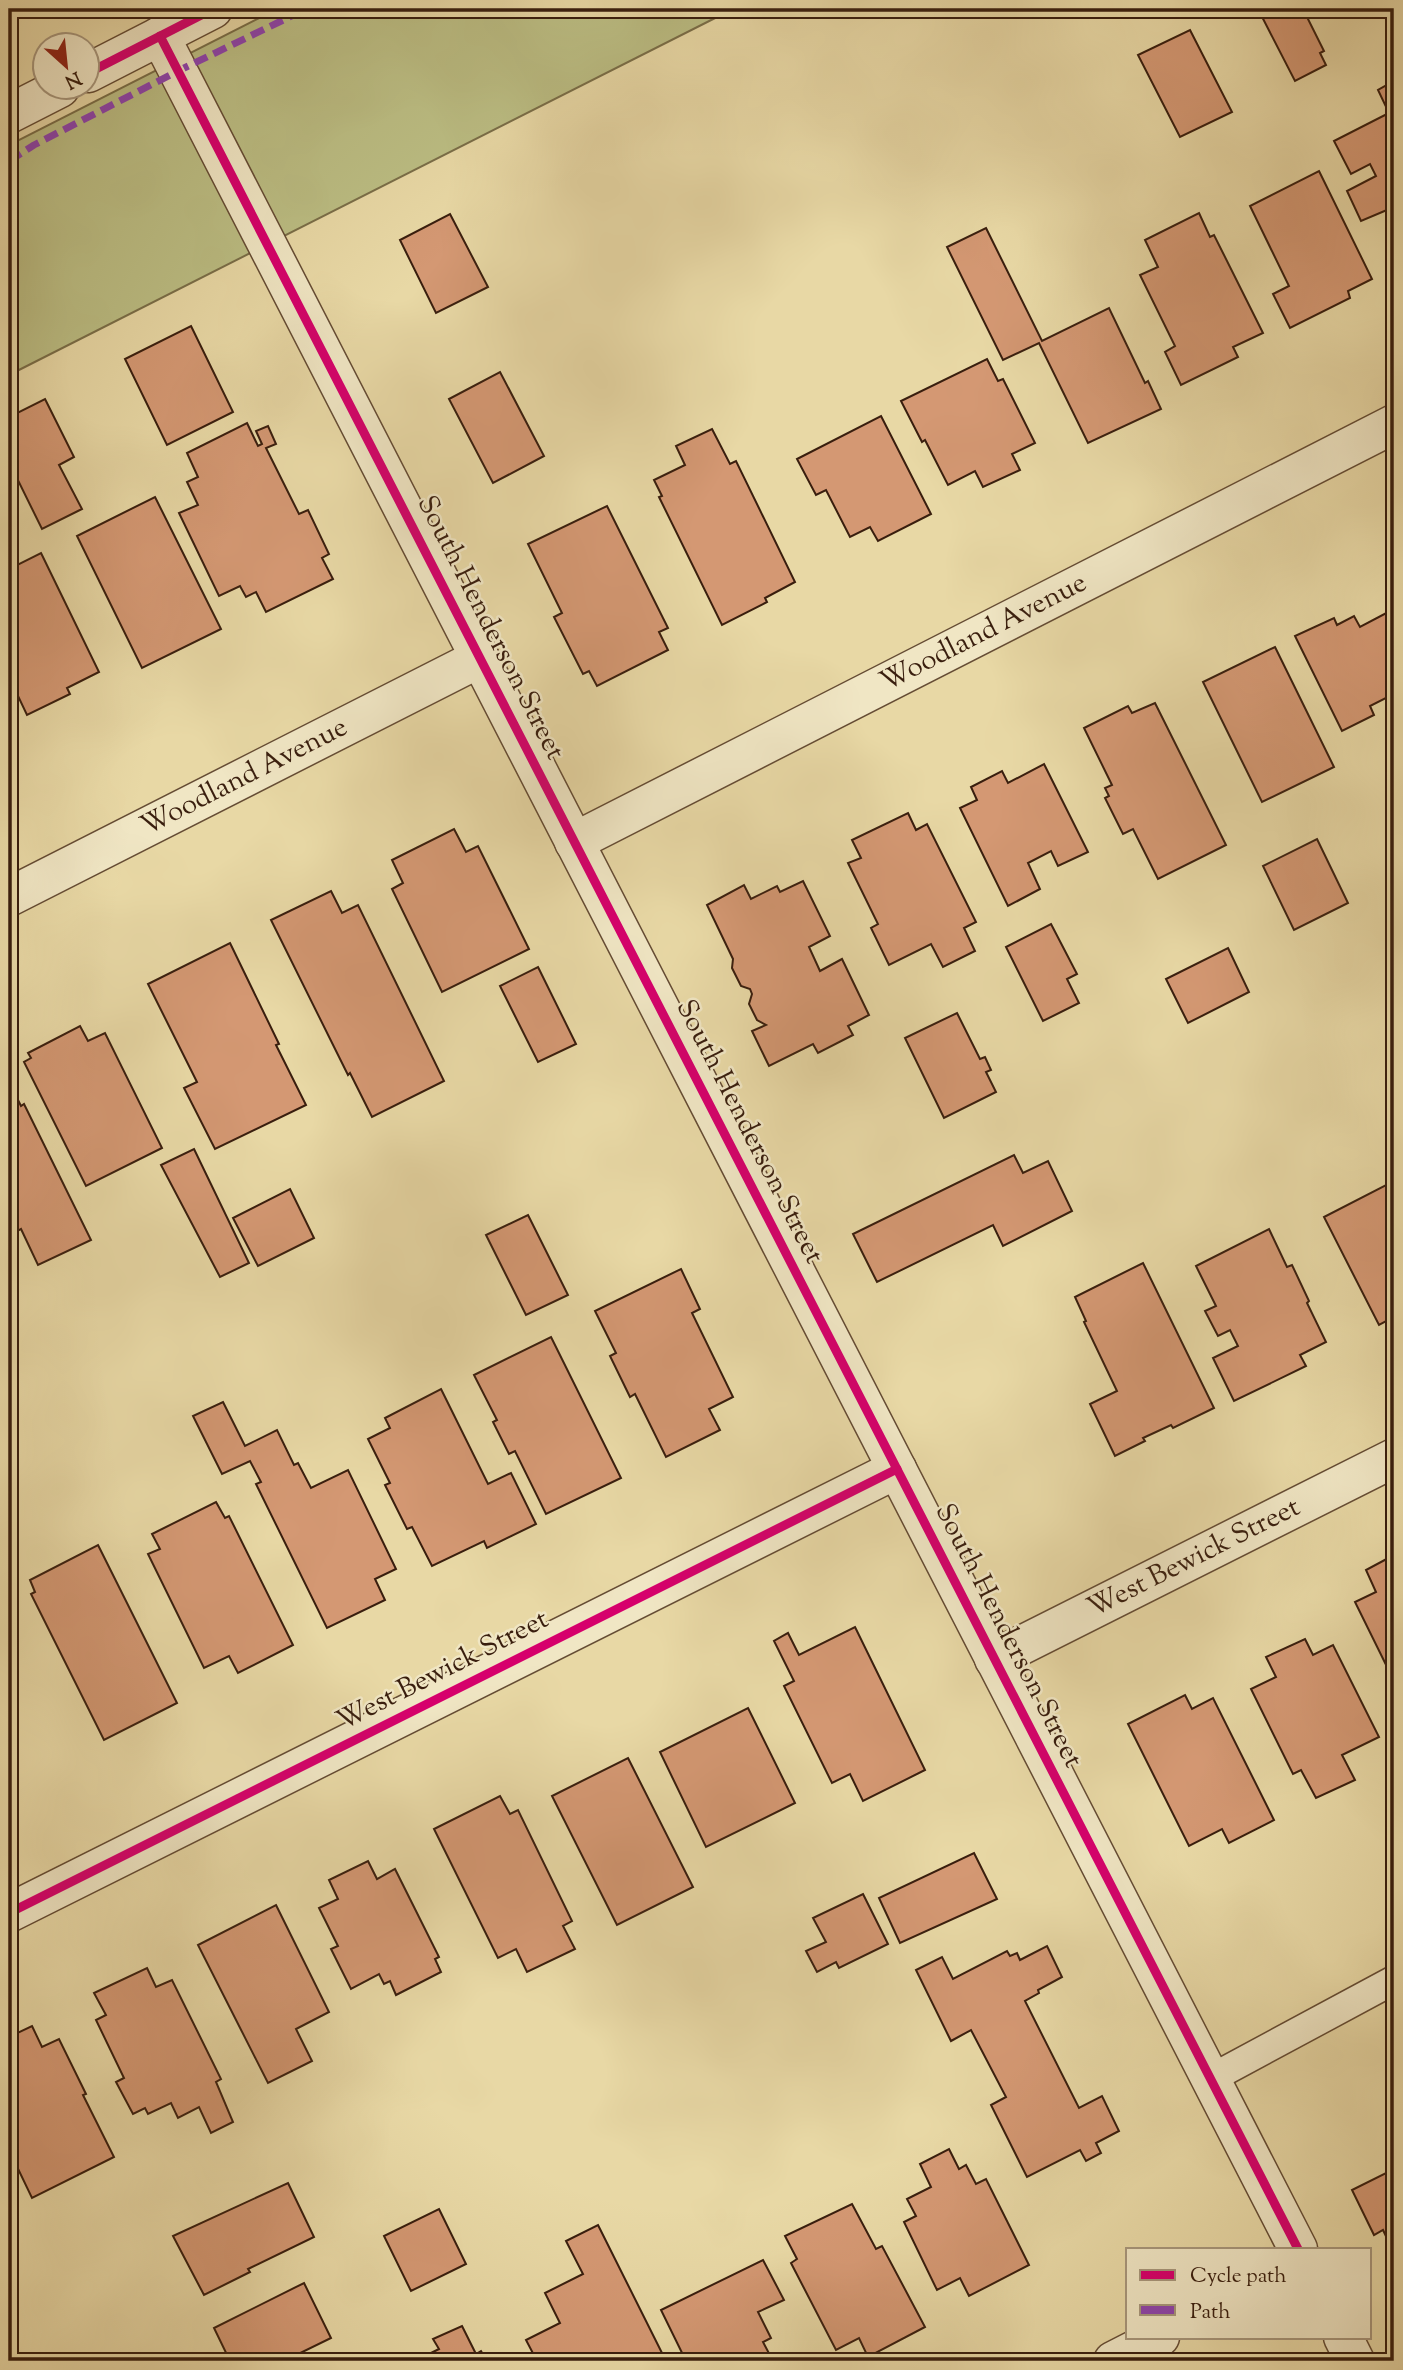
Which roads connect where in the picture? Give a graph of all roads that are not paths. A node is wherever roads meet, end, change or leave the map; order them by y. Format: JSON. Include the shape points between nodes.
{"nodes":[{"id":1,"x":212,"y":9,"type":"edge"},
{"id":2,"x":160,"y":36,"type":"junction"},
{"id":3,"x":102,"y":66,"type":"edge"},
{"id":4,"x":33,"y":102,"type":"edge"},
{"id":5,"x":9,"y":114,"type":"edge"},
{"id":6,"x":1394,"y":424,"type":"edge"},
{"id":7,"x":480,"y":658,"type":"junction"},
{"id":8,"x":574,"y":842,"type":"junction"},
{"id":9,"x":9,"y":897,"type":"edge"},
{"id":10,"x":1394,"y":1458,"type":"edge"},
{"id":11,"x":897,"y":1469,"type":"junction"},
{"id":12,"x":994,"y":1659,"type":"junction"},
{"id":13,"x":9,"y":1913,"type":"edge"},
{"id":14,"x":1394,"y":1980,"type":"edge"},
{"id":15,"x":1210,"y":2079,"type":"junction"},
{"id":16,"x":1297,"y":2248,"type":"edge"},
{"id":17,"x":1158,"y":2338,"type":"edge"},
{"id":18,"x":1344,"y":2338,"type":"edge"},
{"id":19,"x":1113,"y":2361,"type":"edge"},
{"id":20,"x":1355,"y":2361,"type":"edge"}],
"edges":[{"from":1,"to":2,"type":"street"},
{"from":2,"to":3,"type":"street"},
{"from":2,"to":7,"type":"street","name":"South Henderson Street"},
{"from":4,"to":5,"type":"street"},
{"from":6,"to":8,"type":"street","name":"Woodland Avenue"},
{"from":7,"to":8,"type":"street","name":"South Henderson Street"},
{"from":7,"to":9,"type":"street","name":"Woodland Avenue"},
{"from":8,"to":11,"type":"street","name":"South Henderson Street"},
{"from":10,"to":12,"type":"street","name":"West Bewick Street"},
{"from":11,"to":12,"type":"street","name":"South Henderson Street"},
{"from":11,"to":13,"type":"street","name":"West Bewick Street"},
{"from":12,"to":15,"type":"street","name":"South Henderson Street"},
{"from":14,"to":15,"type":"lane"},
{"from":15,"to":16,"type":"street","name":"South Henderson Street"},
{"from":17,"to":19,"type":"street"},
{"from":18,"to":20,"type":"street"}]}
